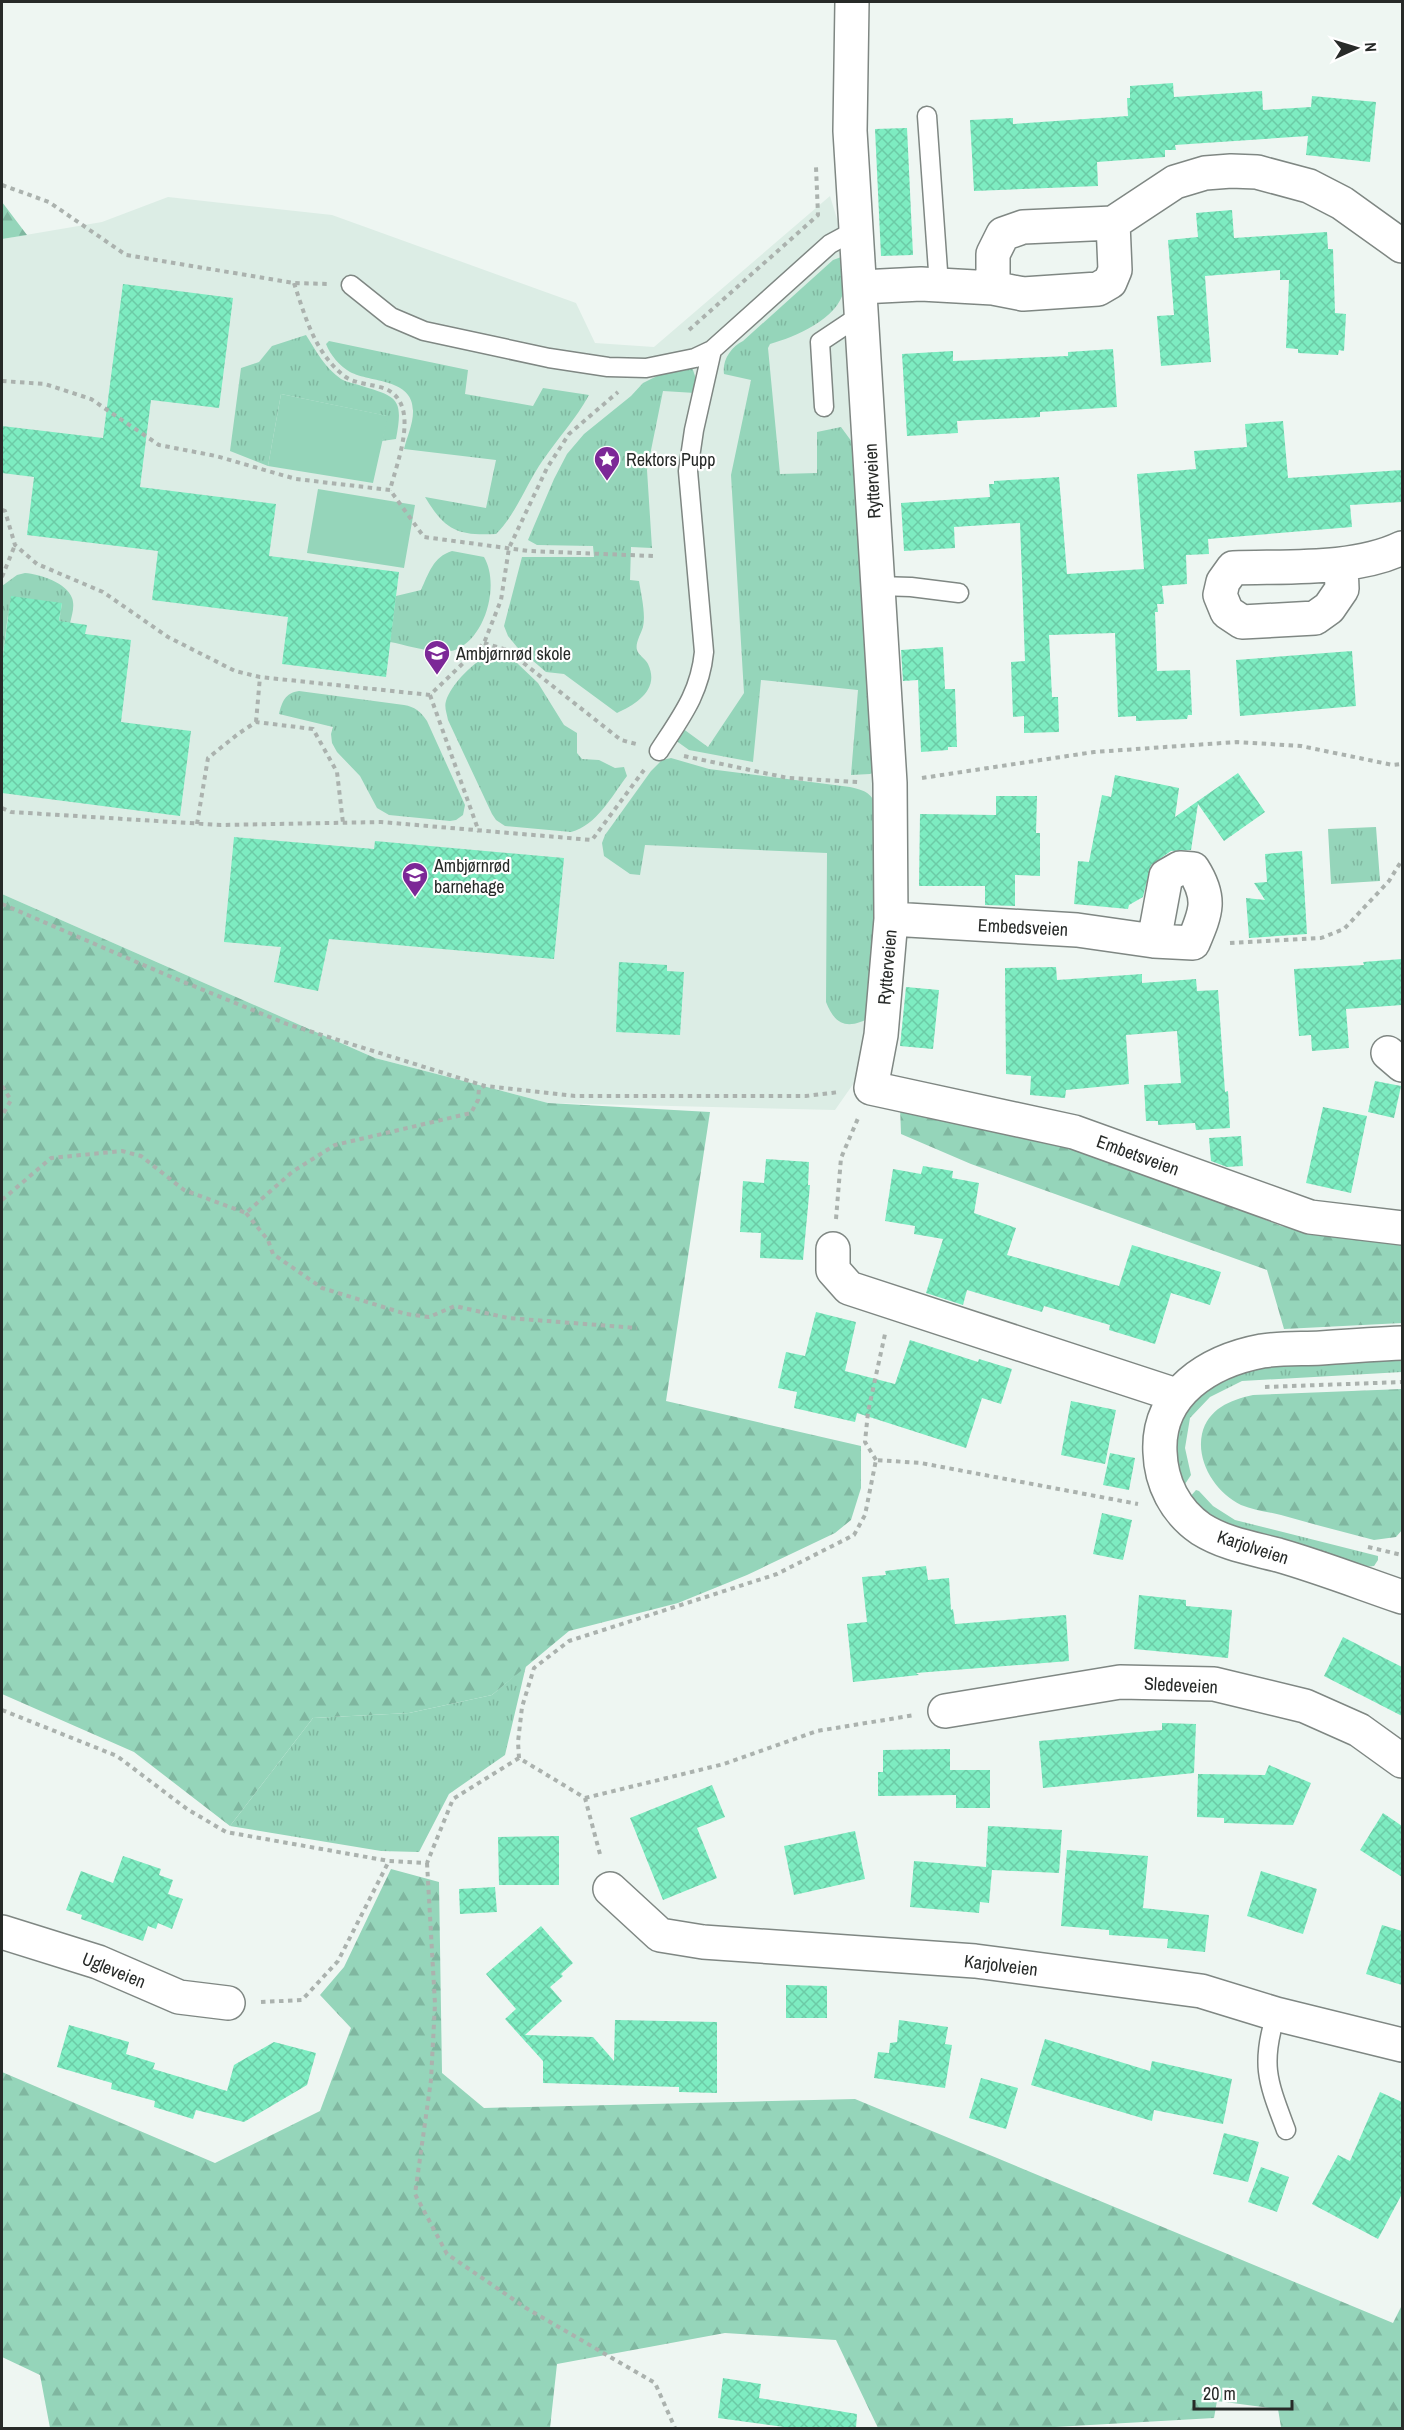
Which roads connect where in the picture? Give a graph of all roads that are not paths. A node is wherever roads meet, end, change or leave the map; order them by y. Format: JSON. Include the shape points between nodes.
{"nodes":[{"id":1,"x":852,"y":2,"type":"edge"},
{"id":2,"x":927,"y":116,"type":"dead end"},
{"id":3,"x":1113,"y":223,"type":"junction"},
{"id":4,"x":856,"y":230,"type":"junction"},
{"id":5,"x":1402,"y":246,"type":"edge"},
{"id":6,"x":351,"y":285,"type":"road end"},
{"id":7,"x":939,"y":285,"type":"junction"},
{"id":8,"x":993,"y":288,"type":"junction"},
{"id":9,"x":862,"y":301,"type":"junction"},
{"id":10,"x":712,"y":350,"type":"junction"},
{"id":11,"x":824,"y":407,"type":"dead end"},
{"id":12,"x":1402,"y":548,"type":"edge"},
{"id":13,"x":1341,"y":564,"type":"dead end"},
{"id":14,"x":878,"y":586,"type":"junction"},
{"id":15,"x":959,"y":593,"type":"dead end"},
{"id":16,"x":659,"y":750,"type":"road end"},
{"id":17,"x":891,"y":919,"type":"junction"},
{"id":18,"x":1154,"y":941,"type":"junction"},
{"id":19,"x":871,"y":1088,"type":"joint"},
{"id":20,"x":1402,"y":1228,"type":"edge"},
{"id":21,"x":833,"y":1249,"type":"road end"},
{"id":22,"x":1402,"y":1343,"type":"edge"},
{"id":23,"x":1176,"y":1395,"type":"junction"},
{"id":24,"x":1402,"y":1597,"type":"edge"},
{"id":25,"x":945,"y":1712,"type":"road end"},
{"id":26,"x":1402,"y":1761,"type":"edge"},
{"id":27,"x":610,"y":1889,"type":"road end"},
{"id":28,"x":2,"y":1932,"type":"edge"},
{"id":29,"x":228,"y":2003,"type":"road end"},
{"id":30,"x":1276,"y":2014,"type":"junction"},
{"id":31,"x":1402,"y":2045,"type":"edge"},
{"id":32,"x":1286,"y":2130,"type":"dead end"}],
"edges":[{"from":1,"to":4,"type":"street","name":"Rytterveien","via":[[850,131]]},
{"from":2,"to":7,"type":"lane"},
{"from":3,"to":5,"type":"street","via":[[1175,182],[1205,173],[1257,172],[1309,186],[1342,203]]},
{"from":3,"to":8,"type":"street","via":[[1023,227],[1003,234],[993,254]]},
{"from":3,"to":8,"type":"street","via":[[1115,270],[1104,287],[1023,294]]},
{"from":4,"to":9,"type":"street","name":"Rytterveien"},
{"from":4,"to":10,"type":"lane","via":[[830,244]]},
{"from":6,"to":10,"type":"lane","via":[[391,317],[424,331],[549,358],[608,368],[646,368],[695,358]]},
{"from":7,"to":8,"type":"street"},
{"from":7,"to":9,"type":"street"},
{"from":9,"to":11,"type":"lane","via":[[820,342]]},
{"from":9,"to":14,"type":"street","name":"Rytterveien"},
{"from":10,"to":16,"type":"lane","via":[[688,471],[704,652],[702,671],[684,712]]},
{"from":12,"to":13,"type":"street"},
{"from":14,"to":15,"type":"lane"},
{"from":14,"to":17,"type":"street","name":"Rytterveien","via":[[890,783]]},
{"from":17,"to":18,"type":"street","name":"Embedsveien","via":[[1077,930]]},
{"from":17,"to":19,"type":"street","name":"Rytterveien","via":[[881,1035]]},
{"from":18,"to":18,"type":"street","name":"Embedsveien","via":[[1193,943],[1207,901],[1203,884],[1193,869],[1180,868],[1166,876]]},
{"from":19,"to":20,"type":"street","name":"Embetsveien","via":[[1074,1132],[1310,1217]]},
{"from":21,"to":23,"type":"street","via":[[833,1270],[849,1288]]},
{"from":22,"to":23,"type":"street","name":"Karjolveien","via":[[1263,1351],[1226,1360],[1194,1378]]},
{"from":23,"to":24,"type":"street","name":"Karjolveien","via":[[1162,1426],[1160,1450],[1162,1473],[1181,1512],[1227,1543],[1278,1555]]},
{"from":25,"to":26,"type":"street","name":"Sledeveien","via":[[1120,1682],[1214,1684],[1305,1706],[1359,1730]]},
{"from":27,"to":30,"type":"street","name":"Karjolveien","via":[[660,1935],[703,1942],[975,1961],[1201,1991]]},
{"from":28,"to":29,"type":"street","name":"Ugleveien","via":[[98,1962],[179,1997]]},
{"from":30,"to":31,"type":"street","name":"Karjolveien"},
{"from":30,"to":32,"type":"lane","via":[[1268,2047],[1268,2082]]}]}
